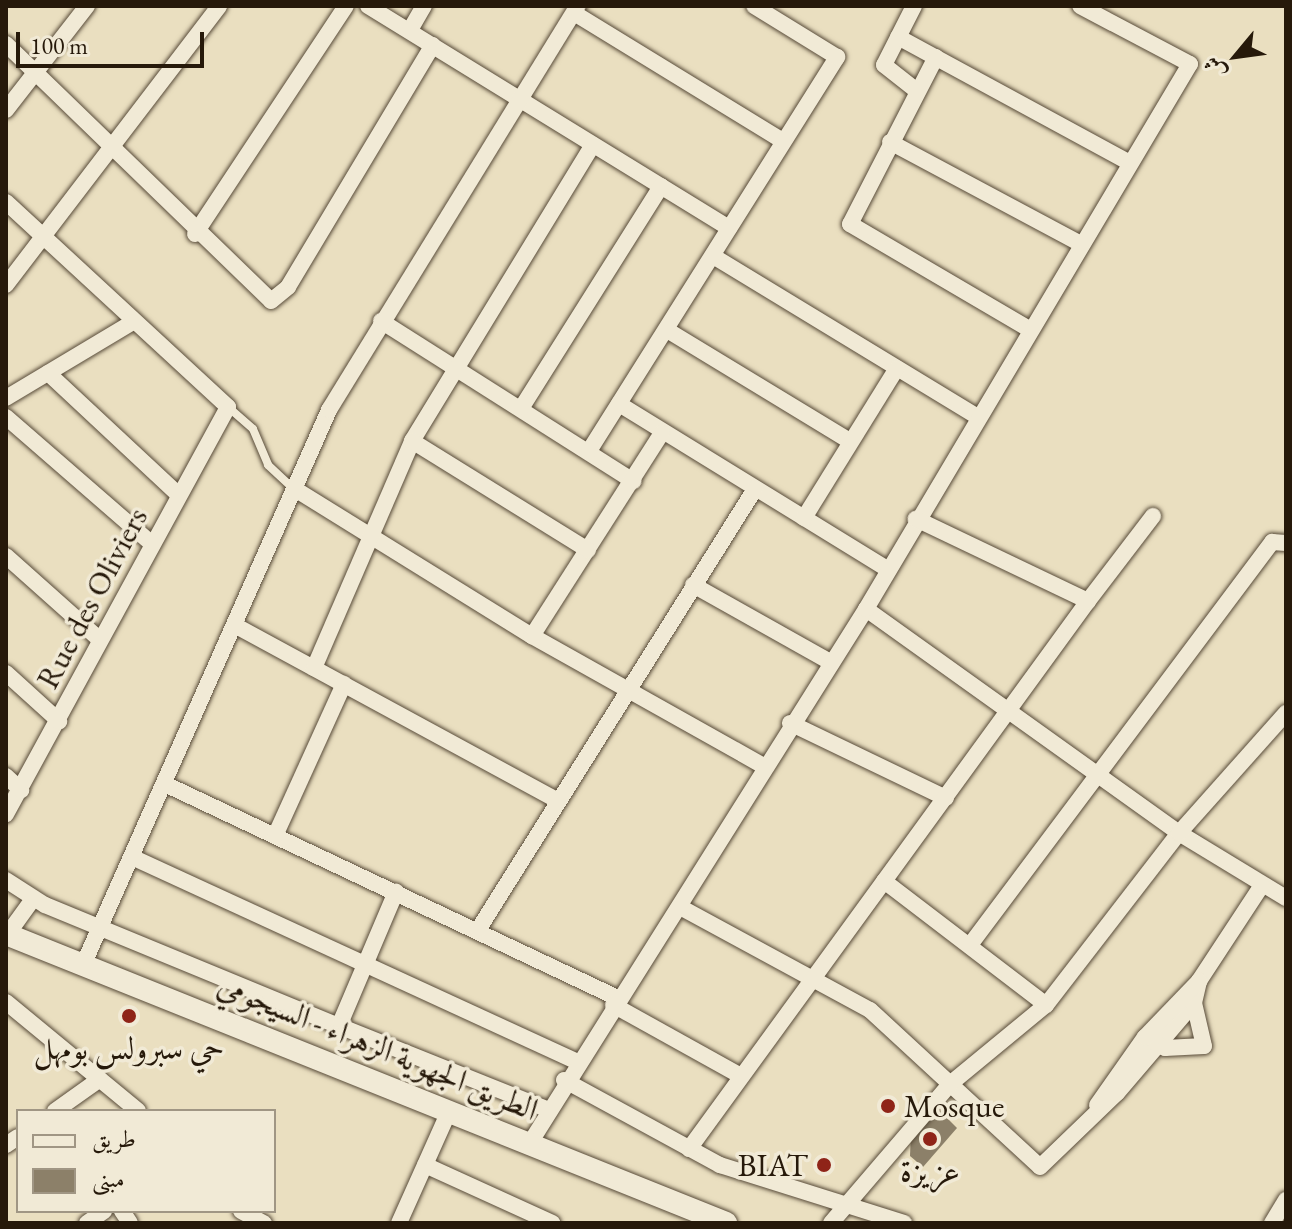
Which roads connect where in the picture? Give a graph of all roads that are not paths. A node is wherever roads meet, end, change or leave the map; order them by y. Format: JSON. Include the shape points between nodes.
{"nodes":[{"id":1,"x":87,"y":6,"type":"edge"},
{"id":2,"x":219,"y":6,"type":"edge"},
{"id":3,"x":346,"y":6,"type":"edge"},
{"id":4,"x":368,"y":6,"type":"edge"},
{"id":5,"x":424,"y":6,"type":"edge"},
{"id":6,"x":754,"y":6,"type":"edge"},
{"id":7,"x":914,"y":6,"type":"edge"},
{"id":8,"x":1080,"y":6,"type":"edge"},
{"id":9,"x":576,"y":10,"type":"edge"},
{"id":10,"x":410,"y":30,"type":"junction"},
{"id":11,"x":898,"y":37,"type":"junction"},
{"id":12,"x":6,"y":44,"type":"edge"},
{"id":13,"x":433,"y":45,"type":"junction"},
{"id":14,"x":936,"y":57,"type":"junction"},
{"id":15,"x":36,"y":73,"type":"junction"},
{"id":16,"x":917,"y":91,"type":"junction"},
{"id":17,"x":520,"y":99,"type":"junction"},
{"id":18,"x":6,"y":110,"type":"edge"},
{"id":19,"x":783,"y":141,"type":"junction"},
{"id":20,"x":890,"y":142,"type":"junction"},
{"id":21,"x":593,"y":145,"type":"junction"},
{"id":22,"x":111,"y":149,"type":"junction"},
{"id":23,"x":1130,"y":163,"type":"junction"},
{"id":24,"x":661,"y":186,"type":"junction"},
{"id":25,"x":6,"y":202,"type":"edge"},
{"id":26,"x":23,"y":218,"type":"junction"},
{"id":27,"x":6,"y":223,"type":"edge"},
{"id":28,"x":729,"y":228,"type":"junction"},
{"id":29,"x":195,"y":234,"type":"junction"},
{"id":30,"x":41,"y":237,"type":"junction"},
{"id":31,"x":1081,"y":244,"type":"junction"},
{"id":32,"x":713,"y":256,"type":"junction"},
{"id":33,"x":6,"y":285,"type":"edge"},
{"id":34,"x":381,"y":321,"type":"junction"},
{"id":35,"x":133,"y":322,"type":"junction"},
{"id":36,"x":1029,"y":329,"type":"junction"},
{"id":37,"x":667,"y":330,"type":"junction"},
{"id":38,"x":455,"y":365,"type":"junction"},
{"id":39,"x":897,"y":368,"type":"junction"},
{"id":40,"x":48,"y":373,"type":"junction"},
{"id":41,"x":6,"y":398,"type":"edge"},
{"id":42,"x":619,"y":404,"type":"junction"},
{"id":43,"x":228,"y":407,"type":"junction"},
{"id":44,"x":522,"y":407,"type":"junction"},
{"id":45,"x":976,"y":416,"type":"junction"},
{"id":46,"x":6,"y":417,"type":"edge"},
{"id":47,"x":662,"y":433,"type":"junction"},
{"id":48,"x":412,"y":441,"type":"junction"},
{"id":49,"x":851,"y":442,"type":"junction"},
{"id":50,"x":589,"y":451,"type":"junction"},
{"id":51,"x":633,"y":481,"type":"junction"},
{"id":52,"x":755,"y":489,"type":"junction"},
{"id":53,"x":298,"y":491,"type":"junction"},
{"id":54,"x":179,"y":495,"type":"junction"},
{"id":55,"x":1153,"y":516,"type":"dead end"},
{"id":56,"x":804,"y":518,"type":"junction"},
{"id":57,"x":916,"y":519,"type":"junction"},
{"id":58,"x":370,"y":535,"type":"junction"},
{"id":59,"x":1286,"y":543,"type":"edge"},
{"id":60,"x":152,"y":544,"type":"junction"},
{"id":61,"x":588,"y":550,"type":"junction"},
{"id":62,"x":6,"y":556,"type":"edge"},
{"id":63,"x":886,"y":568,"type":"junction"},
{"id":64,"x":693,"y":585,"type":"junction"},
{"id":65,"x":1088,"y":601,"type":"junction"},
{"id":66,"x":866,"y":609,"type":"junction"},
{"id":67,"x":238,"y":627,"type":"junction"},
{"id":68,"x":532,"y":636,"type":"junction"},
{"id":69,"x":99,"y":639,"type":"junction"},
{"id":70,"x":830,"y":662,"type":"junction"},
{"id":71,"x":314,"y":668,"type":"junction"},
{"id":72,"x":6,"y":673,"type":"edge"},
{"id":73,"x":344,"y":684,"type":"junction"},
{"id":74,"x":627,"y":690,"type":"junction"},
{"id":75,"x":1010,"y":710,"type":"junction"},
{"id":76,"x":1286,"y":713,"type":"edge"},
{"id":77,"x":59,"y":721,"type":"junction"},
{"id":78,"x":790,"y":723,"type":"junction"},
{"id":79,"x":764,"y":766,"type":"junction"},
{"id":80,"x":1100,"y":774,"type":"junction"},
{"id":81,"x":6,"y":776,"type":"edge"},
{"id":82,"x":167,"y":785,"type":"junction"},
{"id":83,"x":21,"y":790,"type":"junction"},
{"id":84,"x":946,"y":798,"type":"junction"},
{"id":85,"x":556,"y":800,"type":"junction"},
{"id":86,"x":6,"y":815,"type":"edge"},
{"id":87,"x":1179,"y":833,"type":"junction"},
{"id":88,"x":275,"y":836,"type":"junction"},
{"id":89,"x":132,"y":857,"type":"junction"},
{"id":90,"x":6,"y":880,"type":"edge"},
{"id":91,"x":884,"y":881,"type":"junction"},
{"id":92,"x":1262,"y":885,"type":"junction"},
{"id":93,"x":396,"y":892,"type":"junction"},
{"id":94,"x":1286,"y":898,"type":"edge"},
{"id":95,"x":33,"y":899,"type":"junction"},
{"id":96,"x":680,"y":907,"type":"junction"},
{"id":97,"x":98,"y":927,"type":"junction"},
{"id":98,"x":478,"y":930,"type":"junction"},
{"id":99,"x":7,"y":934,"type":"edge"},
{"id":100,"x":970,"y":945,"type":"junction"},
{"id":101,"x":84,"y":963,"type":"junction"},
{"id":102,"x":364,"y":967,"type":"junction"},
{"id":103,"x":812,"y":974,"type":"junction"},
{"id":104,"x":1199,"y":981,"type":"junction"},
{"id":105,"x":6,"y":1002,"type":"edge"},
{"id":106,"x":615,"y":1002,"type":"junction"},
{"id":107,"x":1194,"y":1003,"type":"junction"},
{"id":108,"x":1046,"y":1005,"type":"junction"},
{"id":109,"x":21,"y":1014,"type":"junction"},
{"id":110,"x":6,"y":1025,"type":"edge"},
{"id":111,"x":339,"y":1026,"type":"junction"},
{"id":112,"x":1152,"y":1041,"type":"junction"},
{"id":113,"x":575,"y":1061,"type":"junction"},
{"id":114,"x":741,"y":1076,"type":"junction"},
{"id":115,"x":100,"y":1079,"type":"junction"},
{"id":116,"x":564,"y":1080,"type":"junction"},
{"id":117,"x":950,"y":1084,"type":"junction"},
{"id":118,"x":58,"y":1109,"type":"edge"},
{"id":119,"x":136,"y":1109,"type":"edge"},
{"id":120,"x":547,"y":1109,"type":"junction"},
{"id":121,"x":449,"y":1111,"type":"junction"},
{"id":122,"x":530,"y":1143,"type":"junction"},
{"id":123,"x":689,"y":1149,"type":"junction"},
{"id":124,"x":425,"y":1165,"type":"junction"},
{"id":125,"x":1286,"y":1200,"type":"edge"},
{"id":126,"x":842,"y":1206,"type":"junction"},
{"id":127,"x":245,"y":1213,"type":"edge"},
{"id":128,"x":264,"y":1223,"type":"edge"},
{"id":129,"x":399,"y":1223,"type":"edge"},
{"id":130,"x":552,"y":1223,"type":"edge"},
{"id":131,"x":726,"y":1223,"type":"edge"},
{"id":132,"x":831,"y":1223,"type":"edge"},
{"id":133,"x":904,"y":1223,"type":"edge"},
{"id":134,"x":1272,"y":1223,"type":"edge"}],
"edges":[{"from":1,"to":15,"type":"street"},
{"from":2,"to":22,"type":"street"},
{"from":3,"to":29,"type":"street"},
{"from":4,"to":10,"type":"street"},
{"from":5,"to":10,"type":"street"},
{"from":6,"to":19,"type":"street","via":[[837,54]]},
{"from":7,"to":11,"type":"street"},
{"from":8,"to":23,"type":"street","via":[[1190,64]]},
{"from":9,"to":17,"type":"street"},
{"from":9,"to":19,"type":"street"},
{"from":10,"to":13,"type":"street"},
{"from":11,"to":14,"type":"street"},
{"from":11,"to":16,"type":"street","via":[[885,71]]},
{"from":12,"to":15,"type":"street"},
{"from":13,"to":17,"type":"street"},
{"from":13,"to":29,"type":"street","via":[[279,298],[265,298]]},
{"from":14,"to":16,"type":"street"},
{"from":14,"to":23,"type":"street"},
{"from":15,"to":18,"type":"street"},
{"from":15,"to":22,"type":"street"},
{"from":16,"to":20,"type":"street"},
{"from":17,"to":21,"type":"street"},
{"from":17,"to":34,"type":"street"},
{"from":19,"to":28,"type":"street"},
{"from":20,"to":31,"type":"street"},
{"from":20,"to":36,"type":"street","via":[[853,228]]},
{"from":21,"to":24,"type":"street"},
{"from":21,"to":38,"type":"street"},
{"from":22,"to":29,"type":"street"},
{"from":22,"to":30,"type":"street"},
{"from":23,"to":31,"type":"street"},
{"from":24,"to":28,"type":"street"},
{"from":24,"to":44,"type":"street"},
{"from":25,"to":26,"type":"street"},
{"from":26,"to":27,"type":"street"},
{"from":26,"to":30,"type":"street"},
{"from":28,"to":32,"type":"street"},
{"from":30,"to":33,"type":"street"},
{"from":30,"to":35,"type":"street"},
{"from":31,"to":36,"type":"street"},
{"from":32,"to":37,"type":"street"},
{"from":32,"to":39,"type":"street"},
{"from":34,"to":38,"type":"street"},
{"from":34,"to":53,"type":"street","via":[[329,410]]},
{"from":35,"to":40,"type":"street"},
{"from":35,"to":43,"type":"street"},
{"from":36,"to":45,"type":"street"},
{"from":37,"to":42,"type":"street"},
{"from":37,"to":49,"type":"street"},
{"from":38,"to":44,"type":"street"},
{"from":38,"to":48,"type":"street"},
{"from":39,"to":45,"type":"street"},
{"from":39,"to":49,"type":"street"},
{"from":40,"to":41,"type":"street"},
{"from":40,"to":54,"type":"street"},
{"from":42,"to":47,"type":"street"},
{"from":42,"to":50,"type":"street"},
{"from":43,"to":53,"type":"lane","via":[[253,429],[268,465]]},
{"from":43,"to":54,"type":"street","name":"Rue des Oliviers"},
{"from":44,"to":50,"type":"street"},
{"from":45,"to":57,"type":"street"},
{"from":46,"to":60,"type":"street"},
{"from":47,"to":51,"type":"street"},
{"from":47,"to":52,"type":"street"},
{"from":48,"to":58,"type":"street"},
{"from":48,"to":61,"type":"street"},
{"from":49,"to":56,"type":"street"},
{"from":50,"to":51,"type":"street"},
{"from":51,"to":61,"type":"street"},
{"from":52,"to":56,"type":"street"},
{"from":52,"to":64,"type":"street"},
{"from":53,"to":58,"type":"street"},
{"from":53,"to":67,"type":"street"},
{"from":54,"to":60,"type":"street","name":"Rue des Oliviers"},
{"from":55,"to":65,"type":"street"},
{"from":56,"to":63,"type":"street"},
{"from":57,"to":63,"type":"street"},
{"from":57,"to":65,"type":"street"},
{"from":58,"to":68,"type":"street"},
{"from":58,"to":71,"type":"street"},
{"from":59,"to":80,"type":"street","via":[[1272,542]]},
{"from":60,"to":69,"type":"street","name":"Rue des Oliviers"},
{"from":61,"to":68,"type":"street"},
{"from":62,"to":69,"type":"street"},
{"from":63,"to":66,"type":"street"},
{"from":64,"to":70,"type":"street"},
{"from":64,"to":74,"type":"street"},
{"from":65,"to":75,"type":"street"},
{"from":66,"to":70,"type":"street"},
{"from":66,"to":75,"type":"street"},
{"from":67,"to":71,"type":"street"},
{"from":67,"to":82,"type":"street"},
{"from":68,"to":74,"type":"street"},
{"from":69,"to":77,"type":"street","name":"Rue des Oliviers"},
{"from":70,"to":78,"type":"street"},
{"from":71,"to":73,"type":"street"},
{"from":72,"to":77,"type":"street"},
{"from":73,"to":85,"type":"street"},
{"from":73,"to":88,"type":"street"},
{"from":74,"to":79,"type":"street"},
{"from":74,"to":85,"type":"street"},
{"from":75,"to":80,"type":"street"},
{"from":75,"to":84,"type":"street"},
{"from":76,"to":87,"type":"street"},
{"from":77,"to":83,"type":"street","name":"Rue des Oliviers"},
{"from":78,"to":79,"type":"street"},
{"from":78,"to":84,"type":"street"},
{"from":79,"to":96,"type":"street"},
{"from":80,"to":87,"type":"street"},
{"from":80,"to":100,"type":"street"},
{"from":81,"to":83,"type":"street"},
{"from":82,"to":88,"type":"street"},
{"from":82,"to":89,"type":"street"},
{"from":83,"to":86,"type":"street","name":"Rue des Oliviers"},
{"from":84,"to":91,"type":"street"},
{"from":85,"to":98,"type":"street"},
{"from":87,"to":92,"type":"street"},
{"from":87,"to":108,"type":"street"},
{"from":88,"to":93,"type":"street"},
{"from":89,"to":97,"type":"street"},
{"from":89,"to":102,"type":"street"},
{"from":90,"to":95,"type":"street"},
{"from":91,"to":100,"type":"street"},
{"from":91,"to":103,"type":"street"},
{"from":92,"to":94,"type":"street"},
{"from":92,"to":104,"type":"street"},
{"from":93,"to":98,"type":"street"},
{"from":93,"to":102,"type":"street"},
{"from":95,"to":97,"type":"street"},
{"from":95,"to":99,"type":"street"},
{"from":96,"to":103,"type":"street"},
{"from":96,"to":106,"type":"street"},
{"from":97,"to":101,"type":"street"},
{"from":97,"to":111,"type":"street"},
{"from":98,"to":106,"type":"street"},
{"from":99,"to":101,"type":"main road","name":"الطريق الجهوية الزهراء - السيجومي"},
{"from":100,"to":108,"type":"street"},
{"from":101,"to":121,"type":"main road","name":"الطريق الجهوية الزهراء - السيجومي"},
{"from":102,"to":111,"type":"street"},
{"from":102,"to":113,"type":"street"},
{"from":103,"to":114,"type":"street"},
{"from":103,"to":117,"type":"street","via":[[870,1010]]},
{"from":104,"to":107,"type":"street"},
{"from":104,"to":112,"type":"street"},
{"from":105,"to":109,"type":"street"},
{"from":106,"to":113,"type":"street"},
{"from":106,"to":114,"type":"street"},
{"from":107,"to":112,"type":"street"},
{"from":107,"to":112,"type":"street","via":[[1204,1046]]},
{"from":108,"to":117,"type":"street"},
{"from":109,"to":110,"type":"street"},
{"from":109,"to":115,"type":"street"},
{"from":111,"to":120,"type":"street"},
{"from":112,"to":117,"type":"street","via":[[1040,1167]]},
{"from":113,"to":116,"type":"street"},
{"from":114,"to":123,"type":"street"},
{"from":115,"to":118,"type":"street"},
{"from":115,"to":119,"type":"street"},
{"from":116,"to":120,"type":"street"},
{"from":116,"to":123,"type":"street"},
{"from":117,"to":126,"type":"street"},
{"from":120,"to":122,"type":"street"},
{"from":121,"to":122,"type":"main road","name":"الطريق الجهوية الزهراء - السيجومي"},
{"from":121,"to":124,"type":"street"},
{"from":122,"to":131,"type":"main road","name":"الطريق الجهوية الزهراء - السيجومي"},
{"from":123,"to":126,"type":"street"},
{"from":124,"to":129,"type":"street"},
{"from":124,"to":130,"type":"street"},
{"from":125,"to":134,"type":"street"},
{"from":126,"to":132,"type":"street"},
{"from":126,"to":133,"type":"street"},
{"from":127,"to":128,"type":"street"}]}
